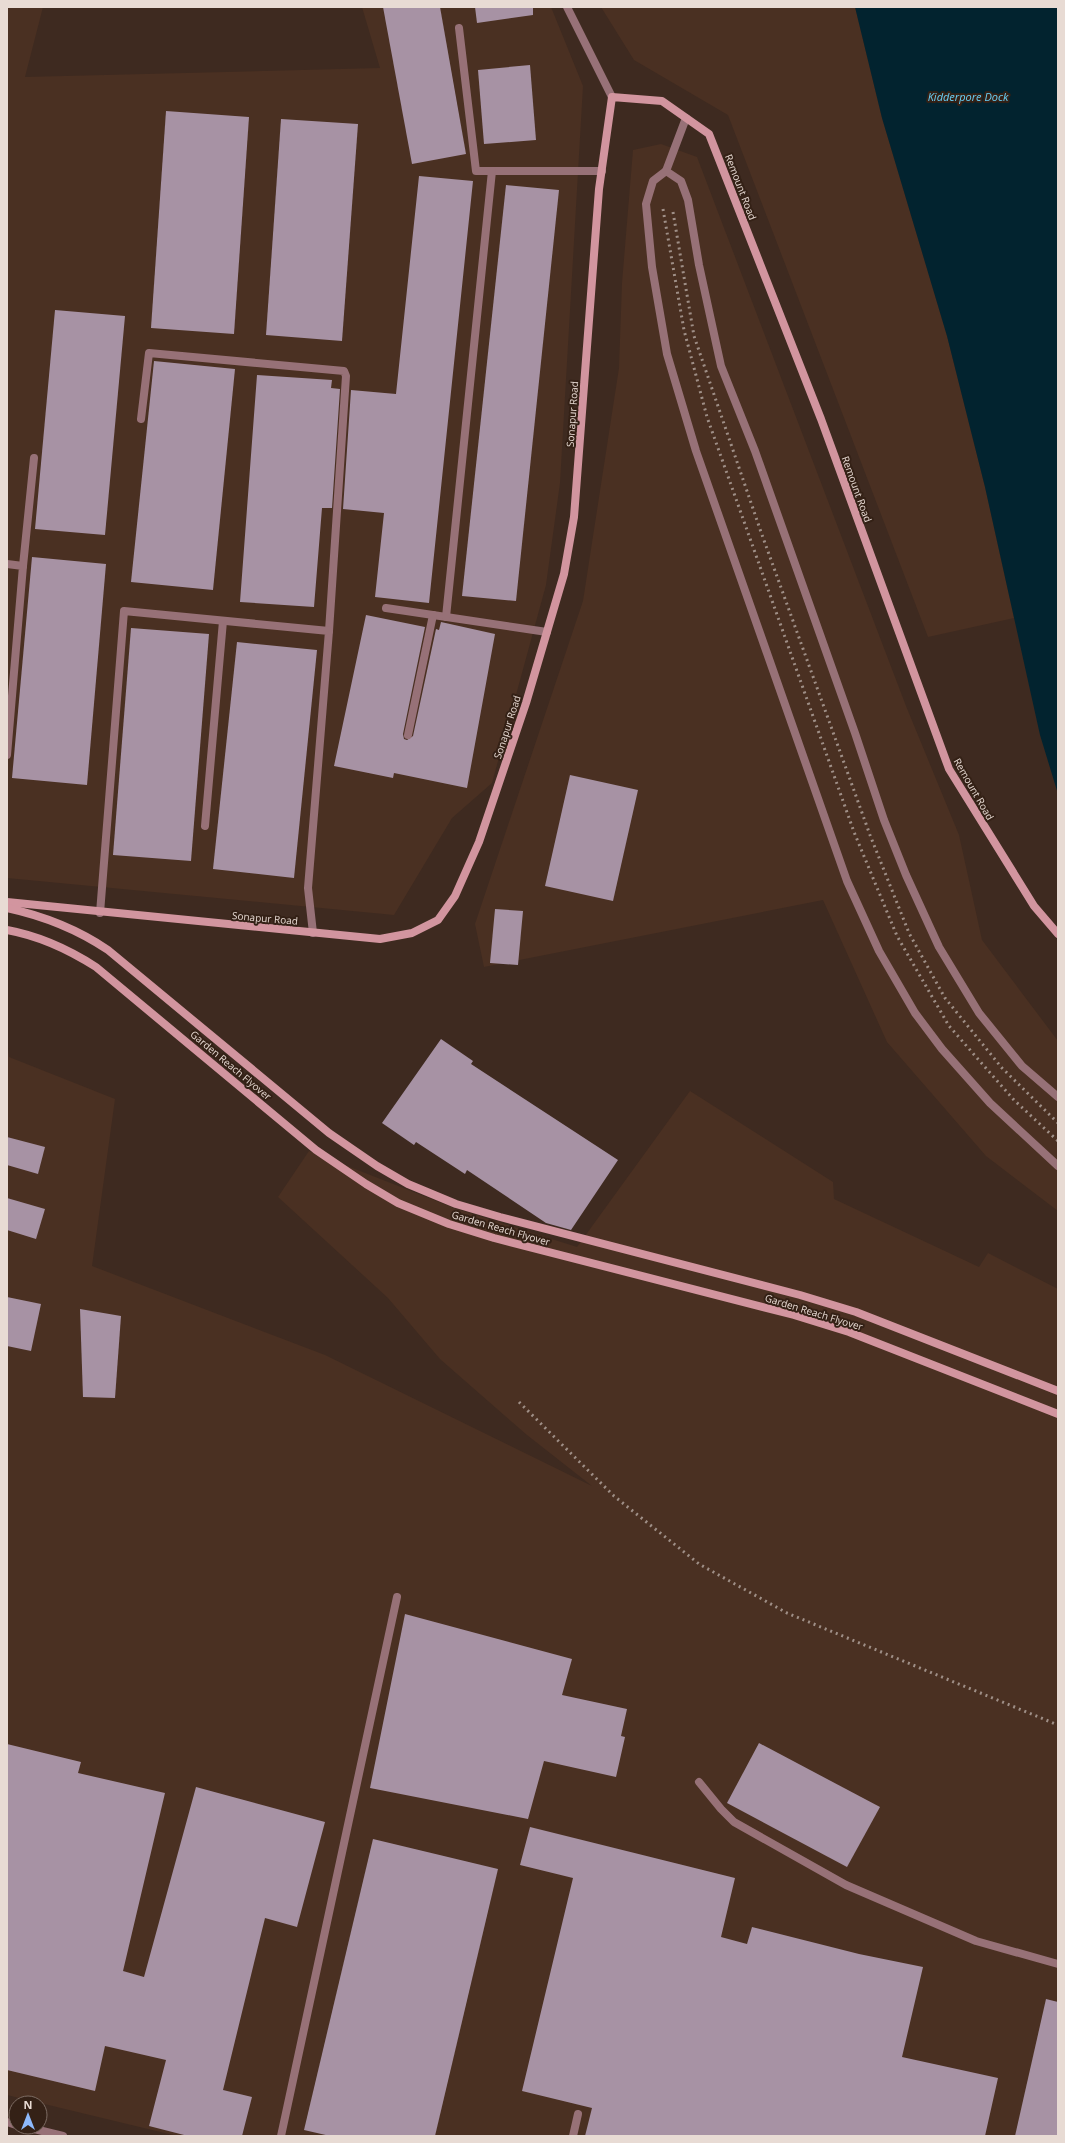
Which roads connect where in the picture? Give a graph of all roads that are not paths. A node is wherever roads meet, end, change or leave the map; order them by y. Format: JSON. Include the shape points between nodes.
{"nodes":[{"id":1,"x":568,"y":7,"type":"edge"},
{"id":2,"x":459,"y":28,"type":"dead end"},
{"id":3,"x":612,"y":97,"type":"junction"},
{"id":4,"x":686,"y":118,"type":"junction"},
{"id":5,"x":492,"y":171,"type":"junction"},
{"id":6,"x":602,"y":171,"type":"junction"},
{"id":7,"x":666,"y":171,"type":"junction"},
{"id":8,"x":141,"y":420,"type":"dead end"},
{"id":9,"x":34,"y":458,"type":"dead end"},
{"id":10,"x":7,"y":564,"type":"edge"},
{"id":11,"x":23,"y":566,"type":"junction"},
{"id":12,"x":386,"y":608,"type":"dead end"},
{"id":13,"x":433,"y":615,"type":"junction"},
{"id":14,"x":446,"y":617,"type":"junction"},
{"id":15,"x":223,"y":621,"type":"junction"},
{"id":16,"x":329,"y":631,"type":"junction"},
{"id":17,"x":547,"y":632,"type":"junction"},
{"id":18,"x":408,"y":735,"type":"dead end"},
{"id":19,"x":7,"y":755,"type":"edge"},
{"id":20,"x":205,"y":826,"type":"dead end"},
{"id":21,"x":7,"y":902,"type":"edge"},
{"id":22,"x":7,"y":908,"type":"edge"},
{"id":23,"x":100,"y":913,"type":"junction"},
{"id":24,"x":7,"y":930,"type":"edge"},
{"id":25,"x":313,"y":933,"type":"junction"},
{"id":26,"x":1058,"y":934,"type":"edge"},
{"id":27,"x":1058,"y":1097,"type":"edge"},
{"id":28,"x":1058,"y":1166,"type":"edge"},
{"id":29,"x":1058,"y":1391,"type":"edge"},
{"id":30,"x":1058,"y":1414,"type":"edge"},
{"id":31,"x":397,"y":1597,"type":"dead end"},
{"id":32,"x":699,"y":1782,"type":"dead end"},
{"id":33,"x":1058,"y":1964,"type":"edge"},
{"id":34,"x":578,"y":2114,"type":"dead end"},
{"id":35,"x":48,"y":2132,"type":"edge"},
{"id":36,"x":63,"y":2136,"type":"edge"},
{"id":37,"x":281,"y":2136,"type":"edge"},
{"id":38,"x":573,"y":2136,"type":"edge"}],
"edges":[{"from":1,"to":3,"type":"street"},
{"from":2,"to":5,"type":"street","via":[[476,171]]},
{"from":3,"to":4,"type":"main road","name":"Remount Road","via":[[662,101]]},
{"from":3,"to":6,"type":"main road","name":"Sonapur Road"},
{"from":4,"to":7,"type":"street"},
{"from":4,"to":26,"type":"main road","name":"Remount Road","via":[[709,134],[821,420],[949,769],[1034,906]]},
{"from":5,"to":6,"type":"street"},
{"from":5,"to":14,"type":"street"},
{"from":6,"to":17,"type":"main road","name":"Sonapur Road","via":[[574,516],[564,574]]},
{"from":7,"to":27,"type":"street","via":[[681,181],[688,200],[698,265],[721,366],[755,451],[884,820],[906,875],[939,947],[979,1013],[1022,1066]]},
{"from":7,"to":28,"type":"street","via":[[653,181],[646,204],[652,267],[667,354],[696,451],[848,881],[879,951],[919,1019],[990,1103]]},
{"from":8,"to":16,"type":"street","via":[[149,353],[344,370]]},
{"from":9,"to":11,"type":"street"},
{"from":10,"to":11,"type":"street"},
{"from":11,"to":19,"type":"street"},
{"from":12,"to":13,"type":"street"},
{"from":13,"to":14,"type":"street"},
{"from":13,"to":18,"type":"street"},
{"from":14,"to":17,"type":"street"},
{"from":15,"to":16,"type":"street"},
{"from":15,"to":20,"type":"street"},
{"from":15,"to":23,"type":"street","via":[[124,611]]},
{"from":16,"to":25,"type":"street","via":[[308,888]]},
{"from":17,"to":25,"type":"main road","name":"Sonapur Road","via":[[479,842],[455,896],[438,920],[412,933],[380,939]]},
{"from":21,"to":23,"type":"main road","name":"Sonapur Road"},
{"from":22,"to":29,"type":"main road","name":"Garden Reach Flyover","via":[[47,918],[69,927],[108,950],[329,1133],[408,1184],[456,1204],[500,1217],[800,1294],[856,1312]]},
{"from":23,"to":25,"type":"main road","name":"Sonapur Road"},
{"from":24,"to":30,"type":"main road","name":"Garden Reach Flyover","via":[[60,946],[96,967],[316,1150],[398,1203],[449,1224],[494,1238],[794,1315],[850,1332]]},
{"from":31,"to":37,"type":"street"},
{"from":32,"to":33,"type":"street","via":[[734,1822],[846,1885],[976,1941]]},
{"from":34,"to":38,"type":"street"},
{"from":35,"to":36,"type":"street"}]}
